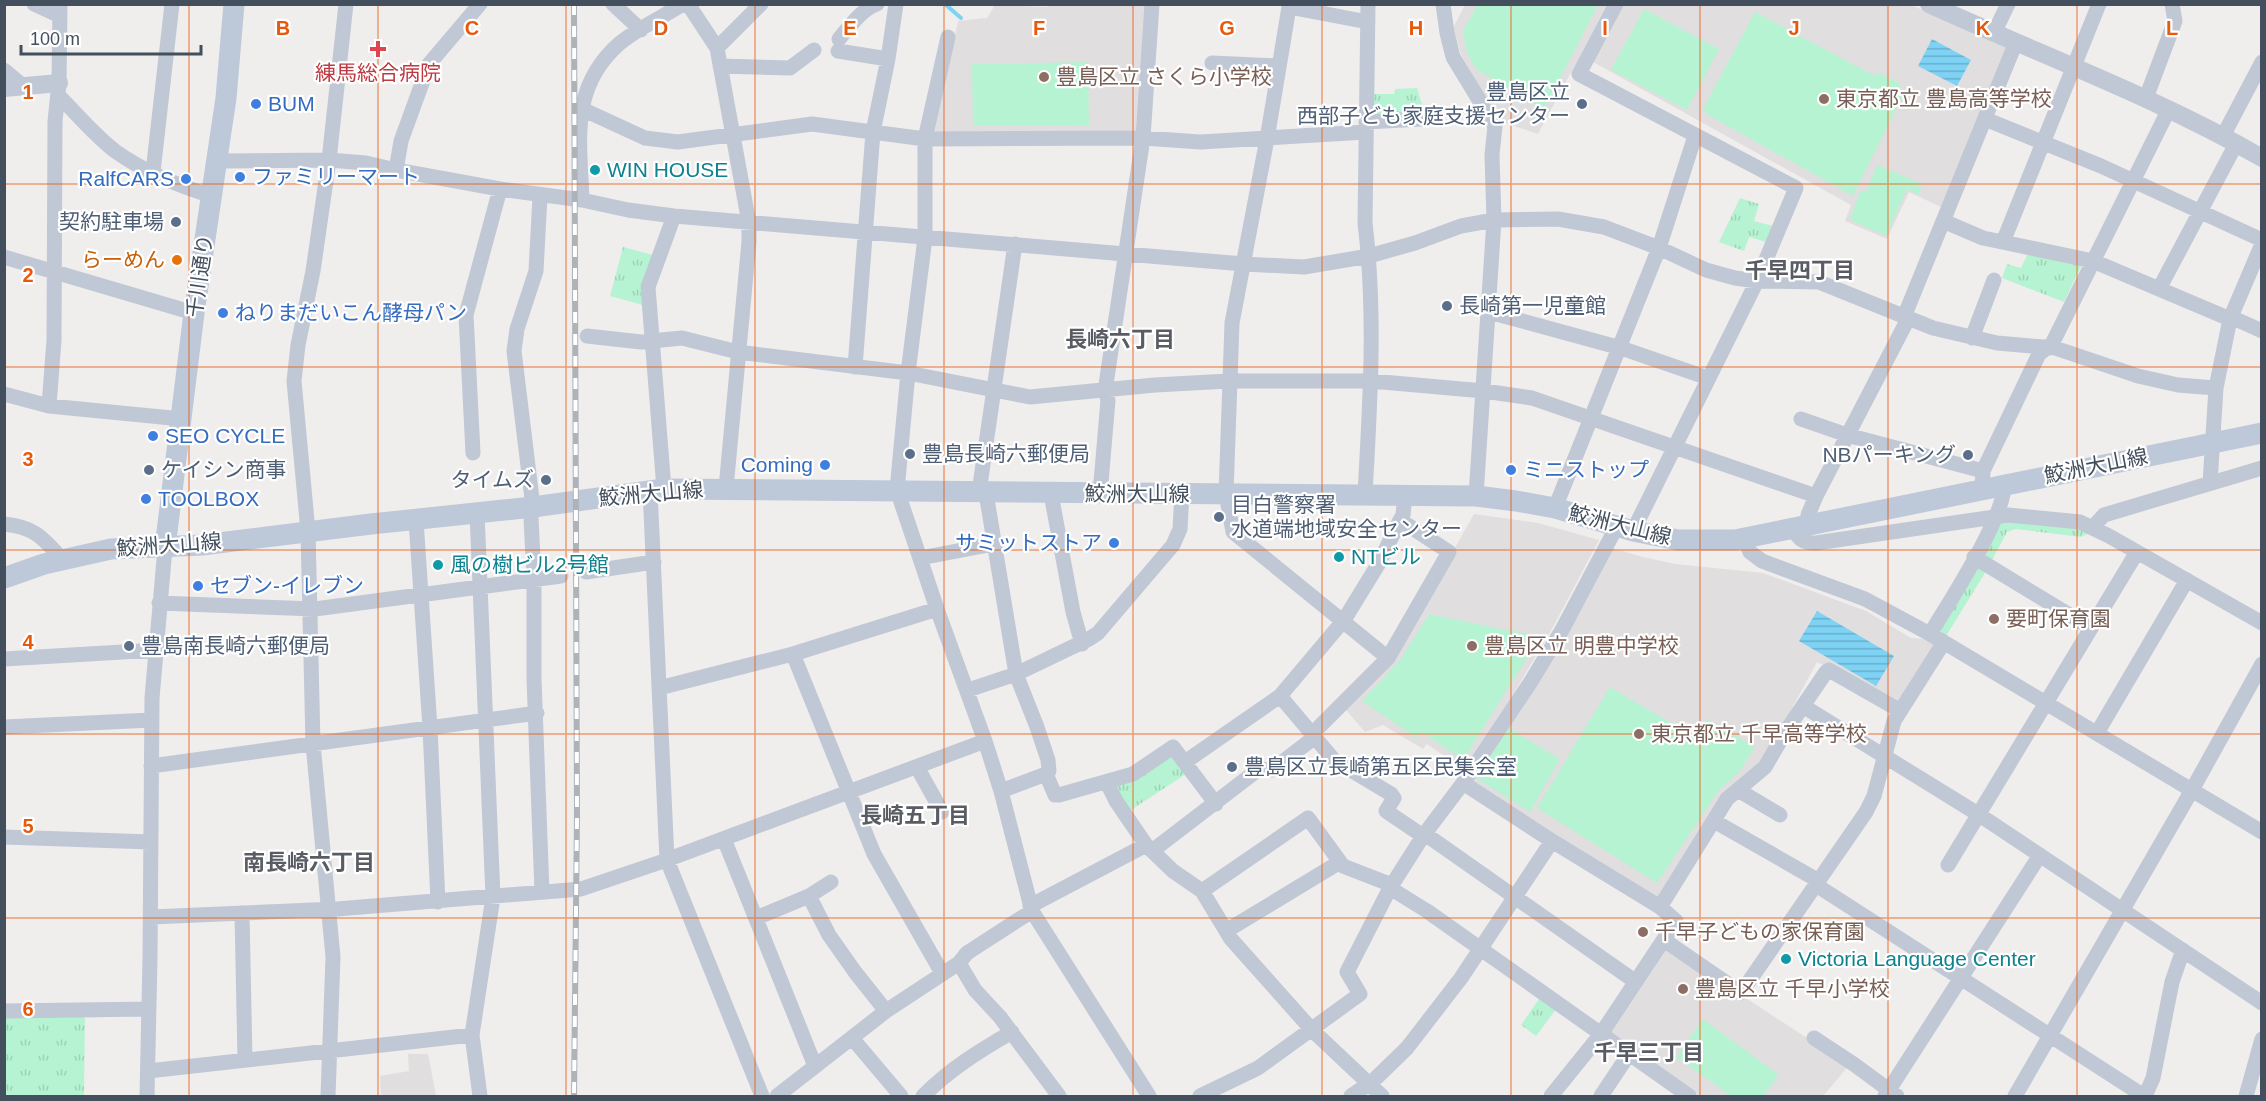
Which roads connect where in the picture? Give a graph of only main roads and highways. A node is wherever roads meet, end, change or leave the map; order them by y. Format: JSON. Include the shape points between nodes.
{"nodes":[{"id":1,"x":234,"y":4,"type":"edge"},
{"id":2,"x":2262,"y":433,"type":"edge"},
{"id":3,"x":165,"y":548,"type":"junction"},
{"id":4,"x":4,"y":578,"type":"edge"}],
"edges":[{"from":1,"to":3,"type":"main road","name":"千川通り","via":[[226,98]]},
{"from":2,"to":3,"type":"main road","name":"鮫洲大山線","via":[[2004,485],[1982,480],[1735,540],[1678,540],[1555,508],[1476,496],[726,488],[657,489]]},
{"from":3,"to":4,"type":"main road","name":"鮫洲大山線","via":[[111,549],[62,559]]}]}
